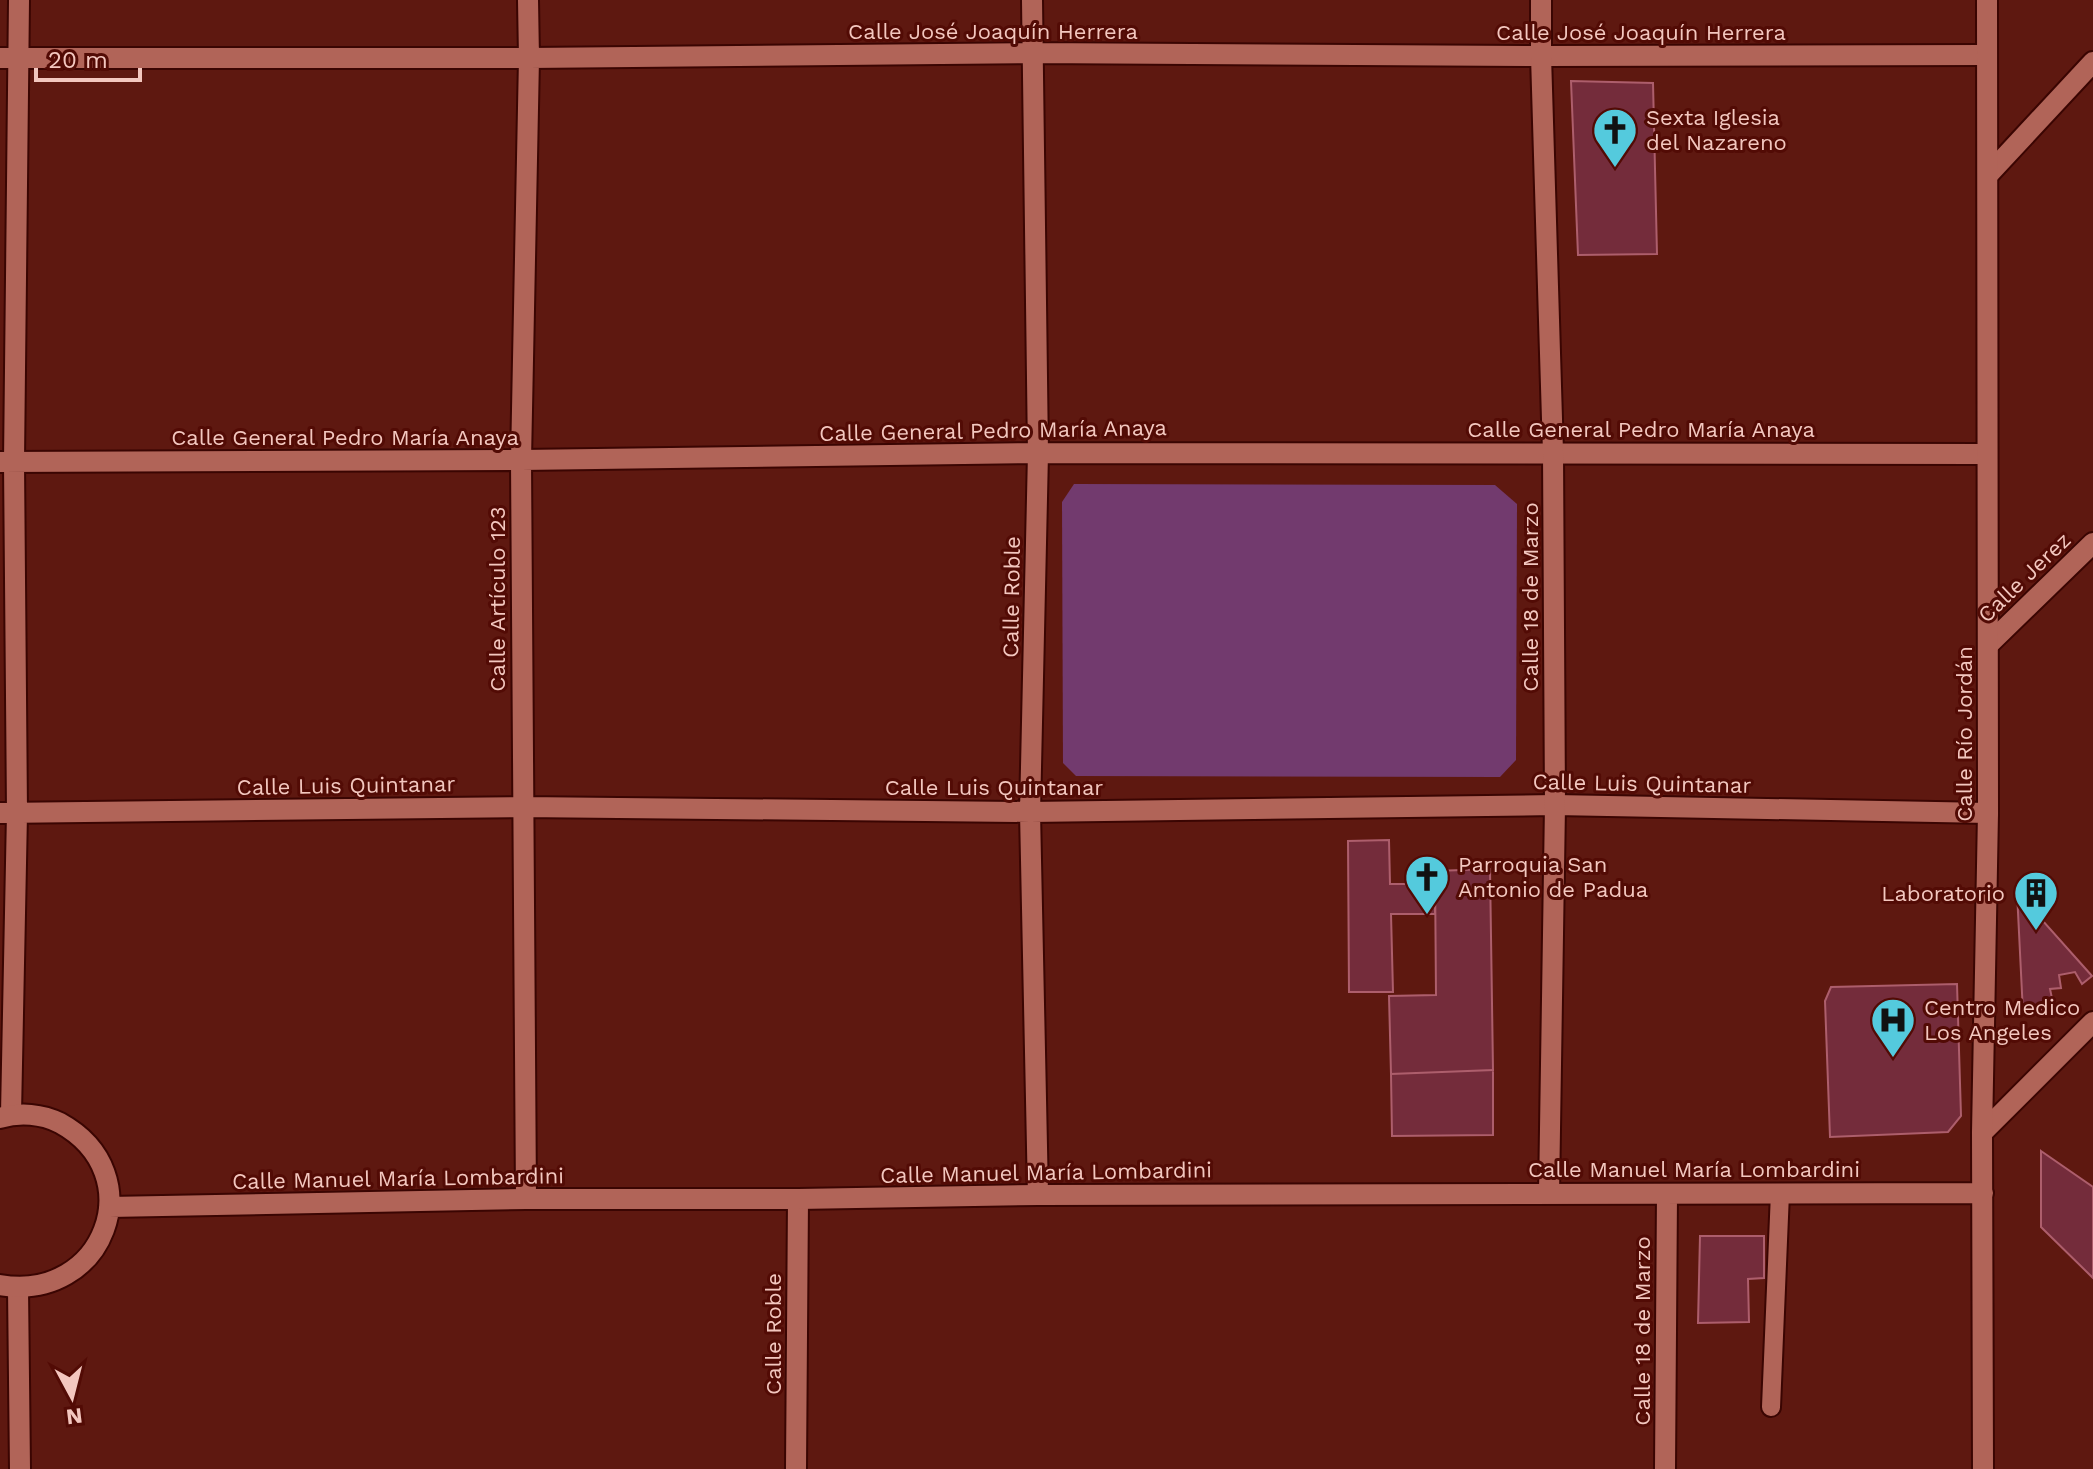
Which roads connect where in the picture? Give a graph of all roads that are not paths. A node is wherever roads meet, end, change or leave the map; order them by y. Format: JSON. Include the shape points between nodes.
{"nodes":[{"id":1,"x":19,"y":0,"type":"edge"},
{"id":2,"x":528,"y":0,"type":"edge"},
{"id":3,"x":1032,"y":0,"type":"edge"},
{"id":4,"x":1541,"y":0,"type":"edge"},
{"id":5,"x":1987,"y":0,"type":"edge"},
{"id":6,"x":1032,"y":53,"type":"junction"},
{"id":7,"x":1986,"y":55,"type":"junction"},
{"id":8,"x":1541,"y":56,"type":"junction"},
{"id":9,"x":10,"y":58,"type":"edge"},
{"id":10,"x":529,"y":58,"type":"junction"},
{"id":11,"x":2093,"y":62,"type":"edge"},
{"id":12,"x":1988,"y":175,"type":"junction"},
{"id":13,"x":1553,"y":452,"type":"junction"},
{"id":14,"x":1038,"y":453,"type":"junction"},
{"id":15,"x":1986,"y":454,"type":"junction"},
{"id":16,"x":521,"y":460,"type":"junction"},
{"id":17,"x":7,"y":462,"type":"edge"},
{"id":18,"x":2093,"y":543,"type":"edge"},
{"id":19,"x":1988,"y":645,"type":"junction"},
{"id":20,"x":1555,"y":805,"type":"junction"},
{"id":21,"x":522,"y":807,"type":"junction"},
{"id":22,"x":1030,"y":812,"type":"junction"},
{"id":23,"x":9,"y":813,"type":"edge"},
{"id":24,"x":1988,"y":813,"type":"junction"},
{"id":25,"x":2093,"y":1022,"type":"edge"},
{"id":26,"x":6,"y":1116,"type":"edge"},
{"id":27,"x":1982,"y":1133,"type":"junction"},
{"id":28,"x":1780,"y":1193,"type":"junction"},
{"id":29,"x":1983,"y":1193,"type":"junction"},
{"id":30,"x":1549,"y":1194,"type":"junction"},
{"id":31,"x":1667,"y":1194,"type":"junction"},
{"id":32,"x":1038,"y":1195,"type":"junction"},
{"id":33,"x":526,"y":1199,"type":"junction"},
{"id":34,"x":798,"y":1199,"type":"junction"},
{"id":35,"x":109,"y":1207,"type":"junction"},
{"id":36,"x":9,"y":1286,"type":"edge"},
{"id":37,"x":1771,"y":1407,"type":"dead end"},
{"id":38,"x":20,"y":1469,"type":"edge"},
{"id":39,"x":796,"y":1469,"type":"edge"},
{"id":40,"x":1665,"y":1469,"type":"edge"},
{"id":41,"x":1983,"y":1469,"type":"edge"}],
"edges":[{"from":1,"to":9,"type":"street"},
{"from":2,"to":10,"type":"street","name":"Calle Artículo 123"},
{"from":3,"to":6,"type":"street","name":"Calle Roble"},
{"from":4,"to":8,"type":"street","name":"Calle 18 de Marzo"},
{"from":5,"to":7,"type":"street","name":"Calle Río Jordán"},
{"from":6,"to":8,"type":"street","name":"Calle José Joaquín Herrera"},
{"from":6,"to":10,"type":"street","name":"Calle José Joaquín Herrera"},
{"from":6,"to":14,"type":"street","name":"Calle Roble"},
{"from":7,"to":8,"type":"street","name":"Calle José Joaquín Herrera"},
{"from":7,"to":12,"type":"street","name":"Calle Río Jordán"},
{"from":8,"to":13,"type":"street","name":"Calle 18 de Marzo"},
{"from":9,"to":10,"type":"street","name":"Calle José Joaquín Herrera"},
{"from":9,"to":17,"type":"street"},
{"from":10,"to":16,"type":"street","name":"Calle Artículo 123"},
{"from":11,"to":12,"type":"street"},
{"from":12,"to":15,"type":"street","name":"Calle Río Jordán"},
{"from":13,"to":14,"type":"street","name":"Calle General Pedro María Anaya"},
{"from":13,"to":15,"type":"street","name":"Calle General Pedro María Anaya"},
{"from":13,"to":20,"type":"street","name":"Calle 18 de Marzo"},
{"from":14,"to":16,"type":"street","name":"Calle General Pedro María Anaya"},
{"from":14,"to":22,"type":"street","name":"Calle Roble"},
{"from":15,"to":19,"type":"street","name":"Calle Río Jordán"},
{"from":16,"to":17,"type":"street","name":"Calle General Pedro María Anaya"},
{"from":16,"to":21,"type":"street","name":"Calle Artículo 123"},
{"from":17,"to":23,"type":"street"},
{"from":18,"to":19,"type":"street","name":"Calle Jerez"},
{"from":19,"to":24,"type":"street","name":"Calle Río Jordán"},
{"from":20,"to":22,"type":"street","name":"Calle Luis Quintanar"},
{"from":20,"to":24,"type":"street","name":"Calle Luis Quintanar"},
{"from":20,"to":30,"type":"street","name":"Calle 18 de Marzo"},
{"from":21,"to":22,"type":"street","name":"Calle Luis Quintanar"},
{"from":21,"to":23,"type":"street","name":"Calle Luis Quintanar"},
{"from":21,"to":33,"type":"street","name":"Calle Artículo 123"},
{"from":22,"to":32,"type":"street","name":"Calle Roble"},
{"from":23,"to":26,"type":"street"},
{"from":24,"to":27,"type":"street","name":"Calle Río Jordán"},
{"from":25,"to":27,"type":"street"},
{"from":26,"to":35,"type":"street","via":[[33,1115],[74,1131],[101,1164]]},
{"from":27,"to":29,"type":"street","name":"Calle Río Jordán"},
{"from":28,"to":29,"type":"street","name":"Calle Manuel María Lombardini"},
{"from":28,"to":31,"type":"street","name":"Calle Manuel María Lombardini"},
{"from":28,"to":37,"type":"lane"},
{"from":29,"to":41,"type":"street","name":"Calle Río Jordán"},
{"from":30,"to":31,"type":"street","name":"Calle Manuel María Lombardini"},
{"from":30,"to":32,"type":"street","name":"Calle Manuel María Lombardini"},
{"from":31,"to":40,"type":"street","name":"Calle 18 de Marzo"},
{"from":32,"to":34,"type":"street","name":"Calle Manuel María Lombardini"},
{"from":33,"to":34,"type":"street","name":"Calle Manuel María Lombardini"},
{"from":33,"to":35,"type":"street","name":"Calle Manuel María Lombardini"},
{"from":34,"to":39,"type":"street","name":"Calle Roble"},
{"from":35,"to":36,"type":"street","via":[[104,1233],[70,1274],[44,1285]]},
{"from":36,"to":38,"type":"street"}]}
